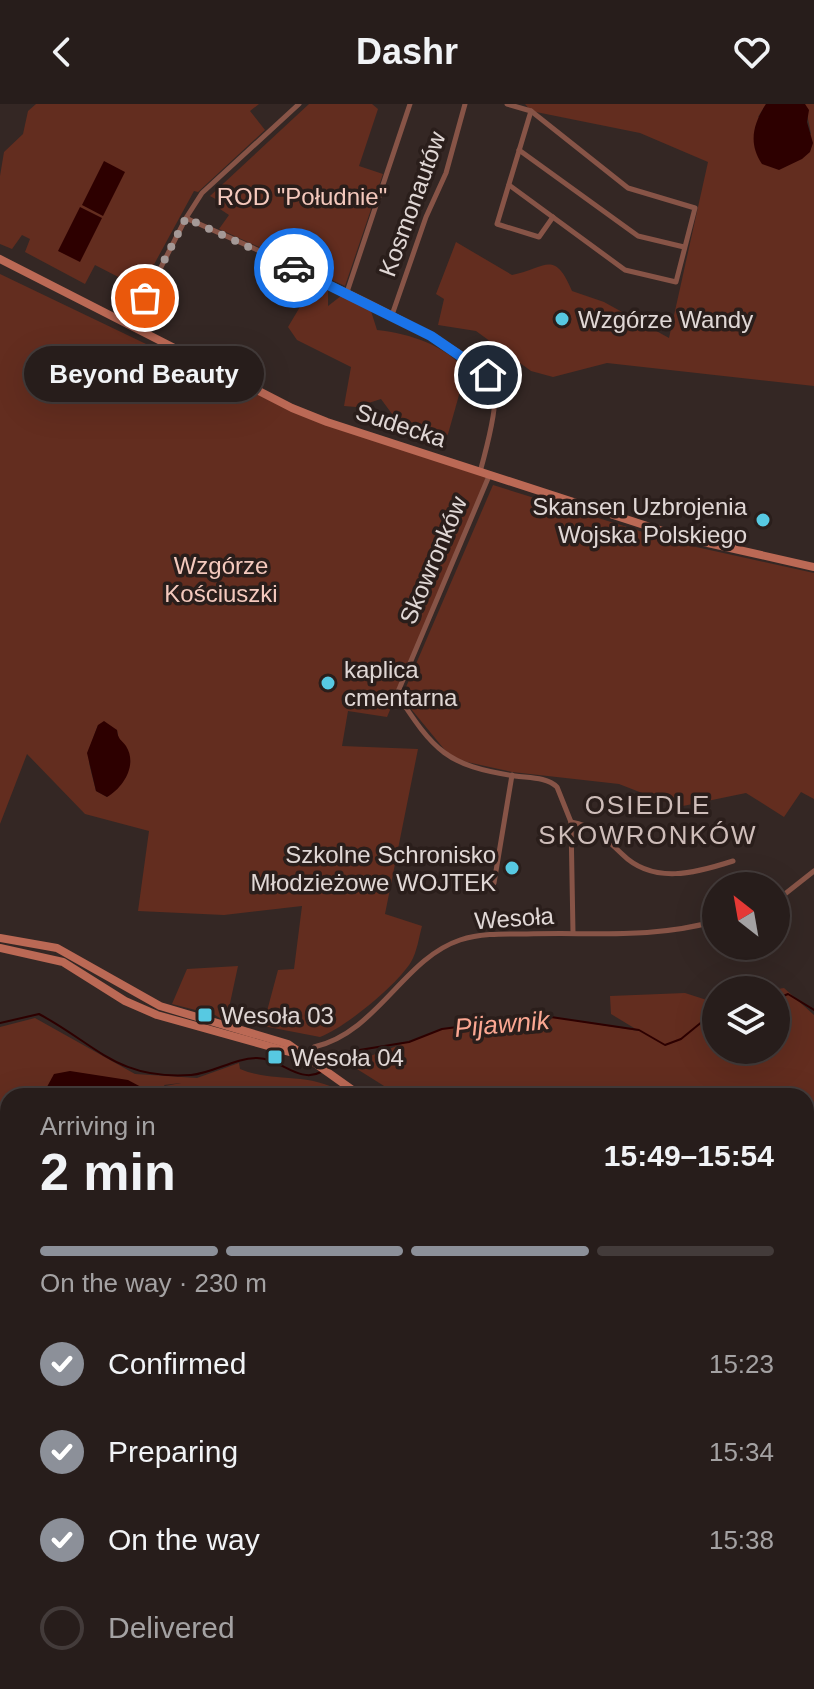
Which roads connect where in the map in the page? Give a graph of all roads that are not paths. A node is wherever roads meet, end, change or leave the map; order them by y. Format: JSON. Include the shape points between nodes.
{"nodes":[{"id":1,"x":299,"y":104,"type":"edge"},
{"id":2,"x":410,"y":104,"type":"edge"},
{"id":3,"x":465,"y":104,"type":"edge"},
{"id":4,"x":507,"y":104,"type":"edge"},
{"id":5,"x":531,"y":111,"type":"junction"},
{"id":6,"x":519,"y":150,"type":"junction"},
{"id":7,"x":509,"y":185,"type":"junction"},
{"id":8,"x":553,"y":217,"type":"junction"},
{"id":9,"x":186,"y":218,"type":"junction"},
{"id":10,"x":684,"y":247,"type":"junction"},
{"id":11,"x":0,"y":259,"type":"edge"},
{"id":12,"x":347,"y":292,"type":"junction"},
{"id":13,"x":392,"y":315,"type":"junction"},
{"id":14,"x":131,"y":326,"type":"junction"},
{"id":15,"x":484,"y":474,"type":"junction"},
{"id":16,"x":814,"y":567,"type":"edge"},
{"id":17,"x":512,"y":775,"type":"junction"},
{"id":18,"x":571,"y":822,"type":"junction"},
{"id":19,"x":733,"y":861,"type":"dead end"},
{"id":20,"x":814,"y":871,"type":"edge"},
{"id":21,"x":494,"y":883,"type":"dead end"},
{"id":22,"x":790,"y":890,"type":"edge"},
{"id":23,"x":702,"y":924,"type":"edge"},
{"id":24,"x":573,"y":933,"type":"junction"},
{"id":25,"x":0,"y":938,"type":"edge"},
{"id":26,"x":0,"y":948,"type":"edge"},
{"id":27,"x":308,"y":1057,"type":"junction"},
{"id":28,"x":350,"y":1088,"type":"edge"},
{"id":29,"x":0,"y":1400,"type":"edge"},
{"id":30,"x":0,"y":1429,"type":"edge"}],
"edges":[{"from":1,"to":9,"type":"street","via":[[209,186]]},
{"from":2,"to":12,"type":"street"},
{"from":3,"to":13,"type":"street","name":"Kosmonautów","via":[[446,173]]},
{"from":4,"to":5,"type":"street"},
{"from":5,"to":6,"type":"street"},
{"from":5,"to":10,"type":"street","via":[[628,188],[695,208]]},
{"from":6,"to":7,"type":"street"},
{"from":6,"to":10,"type":"street","via":[[638,236]]},
{"from":7,"to":8,"type":"street"},
{"from":7,"to":8,"type":"street","via":[[497,224],[539,237]]},
{"from":8,"to":10,"type":"street","via":[[638,274],[676,282]]},
{"from":9,"to":12,"type":"street"},
{"from":9,"to":14,"type":"street"},
{"from":11,"to":14,"type":"street","name":"Sudecka"},
{"from":12,"to":13,"type":"street"},
{"from":13,"to":15,"type":"street","via":[[477,365],[493,383],[496,399]]},
{"from":14,"to":15,"type":"street","name":"Sudecka","via":[[292,408]]},
{"from":15,"to":16,"type":"street","name":"Sudecka","via":[[681,537]]},
{"from":15,"to":17,"type":"street","name":"Skowronków","via":[[397,694],[449,759]]},
{"from":17,"to":18,"type":"street","name":"Skowronków","via":[[553,783]]},
{"from":17,"to":21,"type":"street"},
{"from":18,"to":19,"type":"street","via":[[602,833],[635,865],[661,875]]},
{"from":18,"to":24,"type":"street","name":"Skowronków"},
{"from":20,"to":22,"type":"street"},
{"from":23,"to":24,"type":"street","name":"Wesoła","via":[[640,935]]},
{"from":24,"to":27,"type":"street","name":"Wesoła","via":[[487,935],[459,941],[435,954],[369,1017],[345,1035],[314,1047]]},
{"from":25,"to":27,"type":"street","via":[[66,952],[160,1006],[288,1044]]},
{"from":26,"to":27,"type":"street","via":[[63,962],[157,1015]]},
{"from":27,"to":28,"type":"street"},
{"from":29,"to":30,"type":"street"}]}
